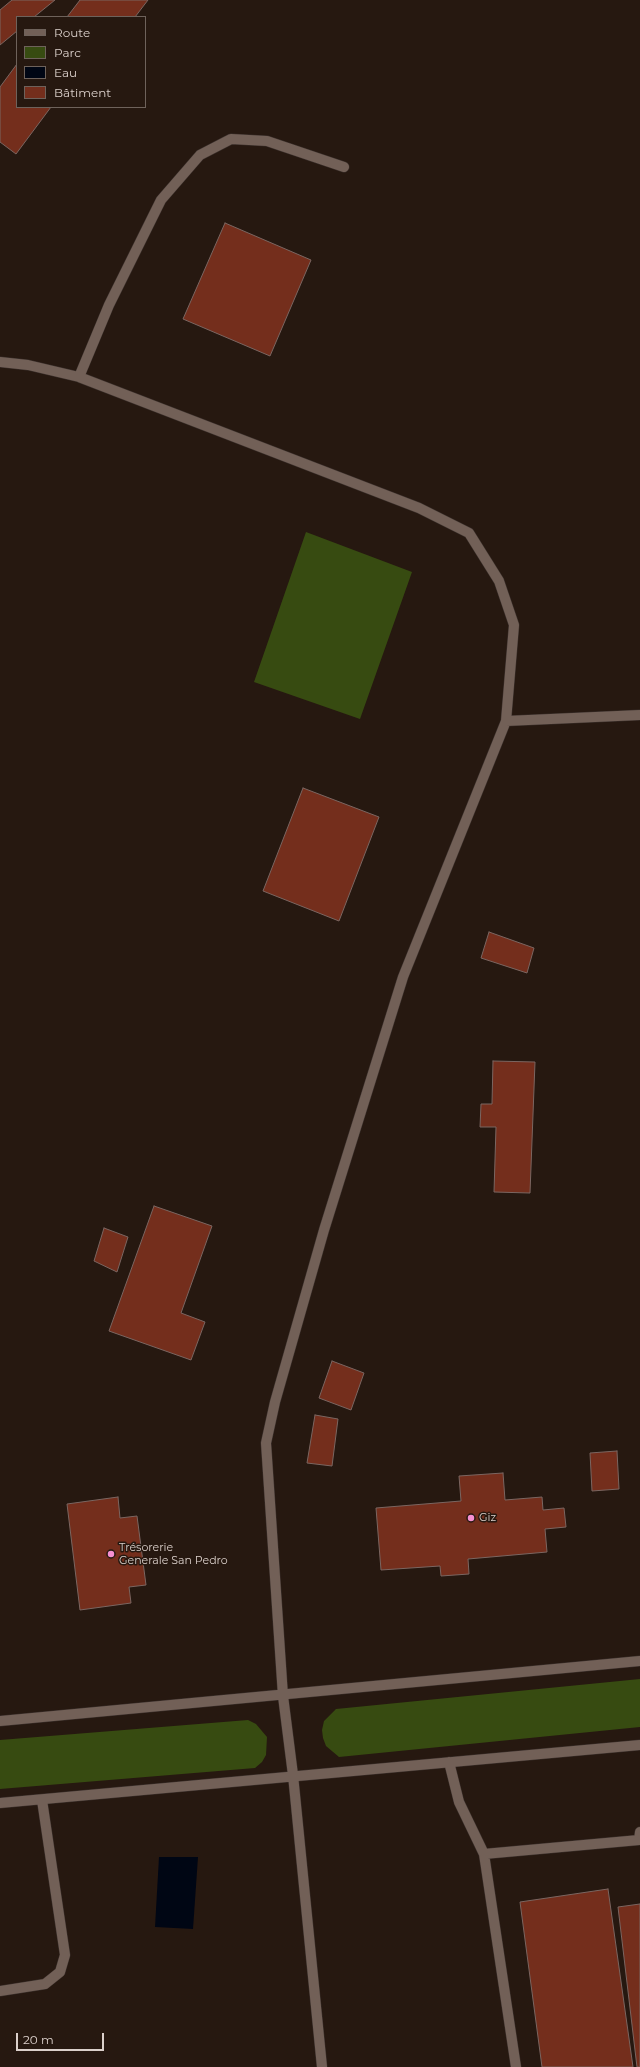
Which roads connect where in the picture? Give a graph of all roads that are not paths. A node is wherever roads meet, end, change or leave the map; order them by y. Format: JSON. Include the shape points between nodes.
{"nodes":[{"id":1,"x":344,"y":167,"type":"dead end"},
{"id":2,"x":0,"y":362,"type":"edge"},
{"id":3,"x":79,"y":377,"type":"junction"},
{"id":4,"x":640,"y":715,"type":"edge"},
{"id":5,"x":506,"y":721,"type":"junction"},
{"id":6,"x":640,"y":1661,"type":"edge"},
{"id":7,"x":283,"y":1696,"type":"junction"},
{"id":8,"x":0,"y":1722,"type":"edge"},
{"id":9,"x":640,"y":1745,"type":"edge"},
{"id":10,"x":449,"y":1762,"type":"junction"},
{"id":11,"x":293,"y":1775,"type":"junction"},
{"id":12,"x":42,"y":1800,"type":"junction"},
{"id":13,"x":0,"y":1802,"type":"edge"},
{"id":14,"x":640,"y":1832,"type":"edge"},
{"id":15,"x":484,"y":1854,"type":"junction"},
{"id":16,"x":0,"y":1991,"type":"edge"},
{"id":17,"x":322,"y":2067,"type":"edge"},
{"id":18,"x":516,"y":2067,"type":"edge"}],
"edges":[{"from":1,"to":3,"type":"street","via":[[267,141],[231,139],[200,154],[161,200],[109,305]]},
{"from":2,"to":3,"type":"street","via":[[28,365]]},
{"from":3,"to":5,"type":"street","via":[[419,508],[469,533],[499,581],[514,625]]},
{"from":4,"to":5,"type":"street"},
{"from":5,"to":7,"type":"street","via":[[403,977],[324,1230],[275,1402],[266,1443]]},
{"from":6,"to":7,"type":"street"},
{"from":7,"to":8,"type":"street"},
{"from":7,"to":11,"type":"street"},
{"from":9,"to":10,"type":"street"},
{"from":10,"to":11,"type":"street"},
{"from":10,"to":15,"type":"street","via":[[459,1802]]},
{"from":11,"to":12,"type":"street"},
{"from":11,"to":17,"type":"street"},
{"from":12,"to":13,"type":"street"},
{"from":12,"to":16,"type":"street","via":[[65,1955],[60,1972],[45,1984]]},
{"from":14,"to":15,"type":"street","via":[[638,1840]]},
{"from":15,"to":18,"type":"street"}]}
